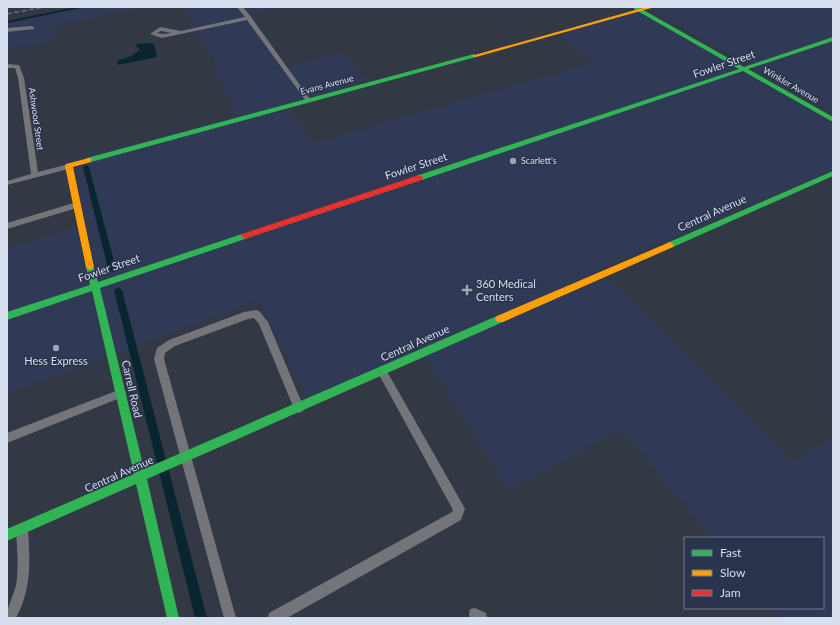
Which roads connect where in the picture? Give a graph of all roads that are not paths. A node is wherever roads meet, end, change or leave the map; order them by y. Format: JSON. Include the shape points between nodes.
{"nodes":[{"id":1,"x":240,"y":7,"type":"edge"},
{"id":2,"x":643,"y":8,"type":"edge"},
{"id":3,"x":248,"y":18,"type":"junction"},
{"id":4,"x":32,"y":28,"type":"dead end"},
{"id":5,"x":7,"y":30,"type":"edge"},
{"id":6,"x":181,"y":33,"type":"dead end"},
{"id":7,"x":831,"y":41,"type":"edge"},
{"id":8,"x":7,"y":66,"type":"edge"},
{"id":9,"x":746,"y":68,"type":"junction"},
{"id":10,"x":308,"y":100,"type":"junction"},
{"id":11,"x":833,"y":115,"type":"edge"},
{"id":12,"x":833,"y":120,"type":"edge"},
{"id":13,"x":69,"y":166,"type":"junction"},
{"id":14,"x":833,"y":173,"type":"edge"},
{"id":15,"x":35,"y":175,"type":"junction"},
{"id":16,"x":7,"y":183,"type":"edge"},
{"id":17,"x":77,"y":205,"type":"junction"},
{"id":18,"x":7,"y":226,"type":"edge"},
{"id":19,"x":94,"y":286,"type":"junction"},
{"id":20,"x":7,"y":316,"type":"edge"},
{"id":21,"x":382,"y":371,"type":"junction"},
{"id":22,"x":121,"y":393,"type":"junction"},
{"id":23,"x":299,"y":408,"type":"junction"},
{"id":24,"x":7,"y":438,"type":"edge"},
{"id":25,"x":188,"y":457,"type":"junction"},
{"id":26,"x":141,"y":477,"type":"junction"},
{"id":27,"x":22,"y":529,"type":"junction"},
{"id":28,"x":7,"y":536,"type":"edge"},
{"id":29,"x":9,"y":618,"type":"edge"},
{"id":30,"x":173,"y":618,"type":"edge"},
{"id":31,"x":230,"y":618,"type":"edge"},
{"id":32,"x":274,"y":618,"type":"edge"}],
"edges":[{"from":1,"to":3,"type":"street"},
{"from":2,"to":9,"type":"street","name":"Winkler Avenue"},
{"from":2,"to":10,"type":"street","name":"Evans Avenue"},
{"from":3,"to":6,"type":"street"},
{"from":3,"to":10,"type":"street"},
{"from":4,"to":5,"type":"street"},
{"from":7,"to":9,"type":"street","name":"Fowler Street"},
{"from":8,"to":15,"type":"street","name":"Ashwood Street","via":[[17,66]]},
{"from":9,"to":11,"type":"street","name":"Winkler Avenue"},
{"from":9,"to":12,"type":"street","name":"Winkler Avenue"},
{"from":9,"to":19,"type":"street","name":"Fowler Street"},
{"from":10,"to":13,"type":"street","name":"Evans Avenue"},
{"from":13,"to":15,"type":"street","name":"Evans Avenue"},
{"from":13,"to":17,"type":"street","name":"Carrell Road"},
{"from":14,"to":21,"type":"street","name":"Central Avenue"},
{"from":15,"to":16,"type":"street","name":"Evans Avenue"},
{"from":17,"to":18,"type":"street"},
{"from":17,"to":19,"type":"street","name":"Carrell Road"},
{"from":19,"to":20,"type":"street","name":"Fowler Street"},
{"from":19,"to":22,"type":"street","name":"Carrell Road"},
{"from":21,"to":23,"type":"street","name":"Central Avenue"},
{"from":21,"to":32,"type":"street","via":[[459,513]]},
{"from":22,"to":24,"type":"street"},
{"from":22,"to":26,"type":"street","name":"Carrell Road"},
{"from":23,"to":25,"type":"street","name":"Central Avenue"},
{"from":23,"to":25,"type":"street","via":[[263,322],[256,314],[172,343],[162,348],[159,359]]},
{"from":25,"to":26,"type":"street","name":"Central Avenue"},
{"from":25,"to":31,"type":"street"},
{"from":26,"to":27,"type":"street","name":"Central Avenue"},
{"from":26,"to":30,"type":"street","name":"Carrell Road"},
{"from":27,"to":28,"type":"street","name":"Central Avenue"},
{"from":27,"to":29,"type":"street","via":[[23,583],[19,599]]}]}
